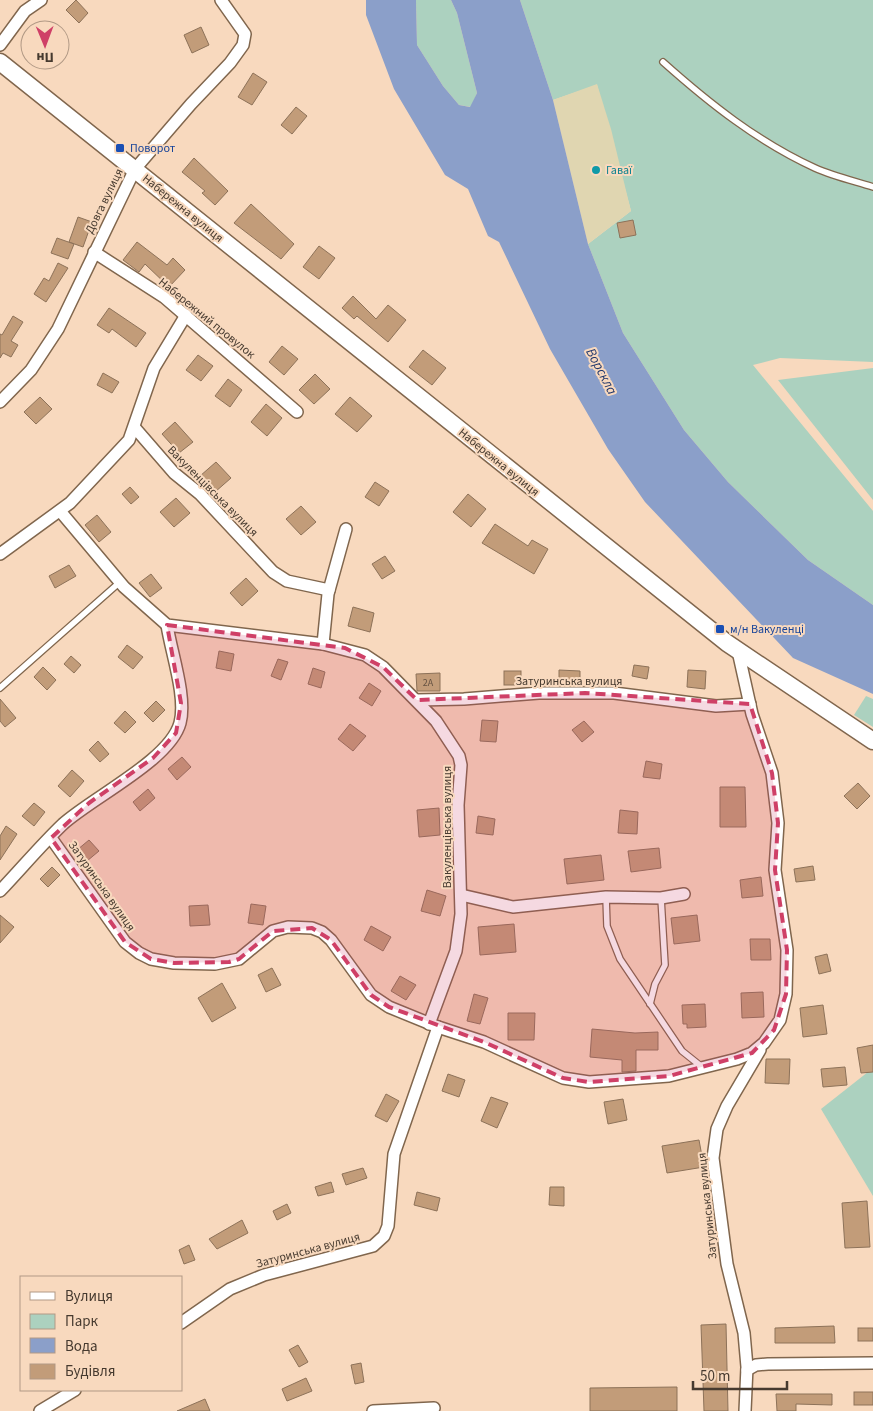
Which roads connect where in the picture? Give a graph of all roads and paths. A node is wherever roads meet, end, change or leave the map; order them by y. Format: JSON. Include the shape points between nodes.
{"nodes":[{"id":1,"x":41,"y":0,"type":"edge"},
{"id":2,"x":222,"y":0,"type":"edge"},
{"id":3,"x":0,"y":45,"type":"edge"},
{"id":4,"x":0,"y":62,"type":"edge"},
{"id":5,"x":663,"y":62,"type":"dead end"},
{"id":6,"x":134,"y":169,"type":"junction"},
{"id":7,"x":873,"y":187,"type":"edge"},
{"id":8,"x":94,"y":252,"type":"junction"},
{"id":9,"x":186,"y":315,"type":"junction"},
{"id":10,"x":0,"y":402,"type":"edge"},
{"id":11,"x":297,"y":412,"type":"dead end"},
{"id":12,"x":135,"y":428,"type":"junction"},
{"id":13,"x":60,"y":511,"type":"junction"},
{"id":14,"x":346,"y":529,"type":"dead end"},
{"id":15,"x":0,"y":554,"type":"edge"},
{"id":16,"x":120,"y":582,"type":"junction"},
{"id":17,"x":329,"y":590,"type":"junction"},
{"id":18,"x":167,"y":625,"type":"junction"},
{"id":19,"x":323,"y":644,"type":"junction"},
{"id":20,"x":738,"y":651,"type":"junction"},
{"id":21,"x":0,"y":688,"type":"edge"},
{"id":22,"x":417,"y":700,"type":"junction"},
{"id":23,"x":750,"y":704,"type":"junction"},
{"id":24,"x":873,"y":741,"type":"edge"},
{"id":25,"x":51,"y":838,"type":"junction"},
{"id":26,"x":0,"y":891,"type":"edge"},
{"id":27,"x":684,"y":894,"type":"dead end"},
{"id":28,"x":461,"y":895,"type":"junction"},
{"id":29,"x":606,"y":896,"type":"junction"},
{"id":30,"x":661,"y":898,"type":"junction"},
{"id":31,"x":650,"y":1004,"type":"junction"},
{"id":32,"x":434,"y":1026,"type":"junction"},
{"id":33,"x":764,"y":1044,"type":"junction"},
{"id":34,"x":702,"y":1067,"type":"junction"},
{"id":35,"x":182,"y":1321,"type":"edge"},
{"id":36,"x":873,"y":1363,"type":"edge"},
{"id":37,"x":747,"y":1370,"type":"junction"},
{"id":38,"x":73,"y":1391,"type":"edge"},
{"id":39,"x":434,"y":1408,"type":"dead end"},
{"id":40,"x":40,"y":1411,"type":"edge"},
{"id":41,"x":373,"y":1411,"type":"edge"},
{"id":42,"x":745,"y":1411,"type":"edge"}],
"edges":[{"from":1,"to":3,"type":"street","via":[[25,11]]},
{"from":2,"to":6,"type":"street","name":"Довга вулиця","via":[[245,34],[243,45]]},
{"from":4,"to":6,"type":"street","name":"Набережна вулиця"},
{"from":5,"to":7,"type":"lane","via":[[741,126],[815,168]]},
{"from":6,"to":8,"type":"street","name":"Довга вулиця"},
{"from":6,"to":20,"type":"street","name":"Набережна вулиця"},
{"from":8,"to":9,"type":"street","name":"Набережний провулок"},
{"from":8,"to":10,"type":"street","name":"Довга вулиця","via":[[58,329],[31,370]]},
{"from":9,"to":11,"type":"street","name":"Набережний провулок"},
{"from":9,"to":12,"type":"street","via":[[154,368]]},
{"from":12,"to":13,"type":"street","via":[[116,456]]},
{"from":12,"to":17,"type":"street","name":"Вакуленцівська вулиця","via":[[174,474],[200,494],[273,572],[287,581]]},
{"from":13,"to":15,"type":"street"},
{"from":13,"to":16,"type":"street"},
{"from":14,"to":17,"type":"street"},
{"from":16,"to":18,"type":"street"},
{"from":16,"to":21,"type":"lane"},
{"from":17,"to":19,"type":"street"},
{"from":18,"to":19,"type":"street","name":"Вакуленцівська вулиця"},
{"from":18,"to":25,"type":"street","via":[[181,703],[176,733],[153,758],[89,803]]},
{"from":19,"to":22,"type":"street","name":"Вакуленцівська вулиця","via":[[365,655],[383,667]]},
{"from":20,"to":23,"type":"street","name":"Затуринська вулиця"},
{"from":20,"to":24,"type":"street","name":"Набережна вулиця"},
{"from":22,"to":23,"type":"street","name":"Затуринська вулиця","via":[[539,693],[614,693],[716,706]]},
{"from":22,"to":28,"type":"street","name":"Вакуленцівська вулиця","via":[[436,721],[459,756]]},
{"from":23,"to":33,"type":"street","name":"Затуринська вулиця","via":[[772,773],[778,823],[774,870],[787,950],[780,1020]]},
{"from":25,"to":26,"type":"street"},
{"from":25,"to":32,"type":"street","name":"Затуринська вулиця","via":[[125,942],[145,956],[174,963],[229,962],[239,959],[273,931],[288,927],[312,928],[331,940],[371,995]]},
{"from":27,"to":30,"type":"street"},
{"from":28,"to":29,"type":"street","via":[[513,907]]},
{"from":28,"to":32,"type":"street","name":"Вакуленцівська вулиця","via":[[456,951]]},
{"from":29,"to":30,"type":"street"},
{"from":29,"to":31,"type":"lane","via":[[607,926],[612,942]]},
{"from":30,"to":31,"type":"lane","via":[[665,965],[655,984]]},
{"from":31,"to":34,"type":"lane","via":[[682,1051]]},
{"from":32,"to":34,"type":"street","name":"Затуринська вулиця","via":[[484,1042],[544,1072],[589,1082],[669,1076]]},
{"from":32,"to":35,"type":"street","name":"Затуринська вулиця","via":[[394,1154],[388,1226],[384,1236],[373,1246],[291,1266],[230,1289]]},
{"from":33,"to":34,"type":"street","name":"Затуринська вулиця","via":[[737,1059]]},
{"from":33,"to":37,"type":"street","name":"Затуринська вулиця","via":[[727,1106],[714,1143],[719,1212],[731,1288],[740,1313]]},
{"from":36,"to":37,"type":"street","via":[[768,1364]]},
{"from":37,"to":42,"type":"street","name":"Затуринська вулиця"},
{"from":38,"to":40,"type":"street"},
{"from":39,"to":41,"type":"street"}]}
